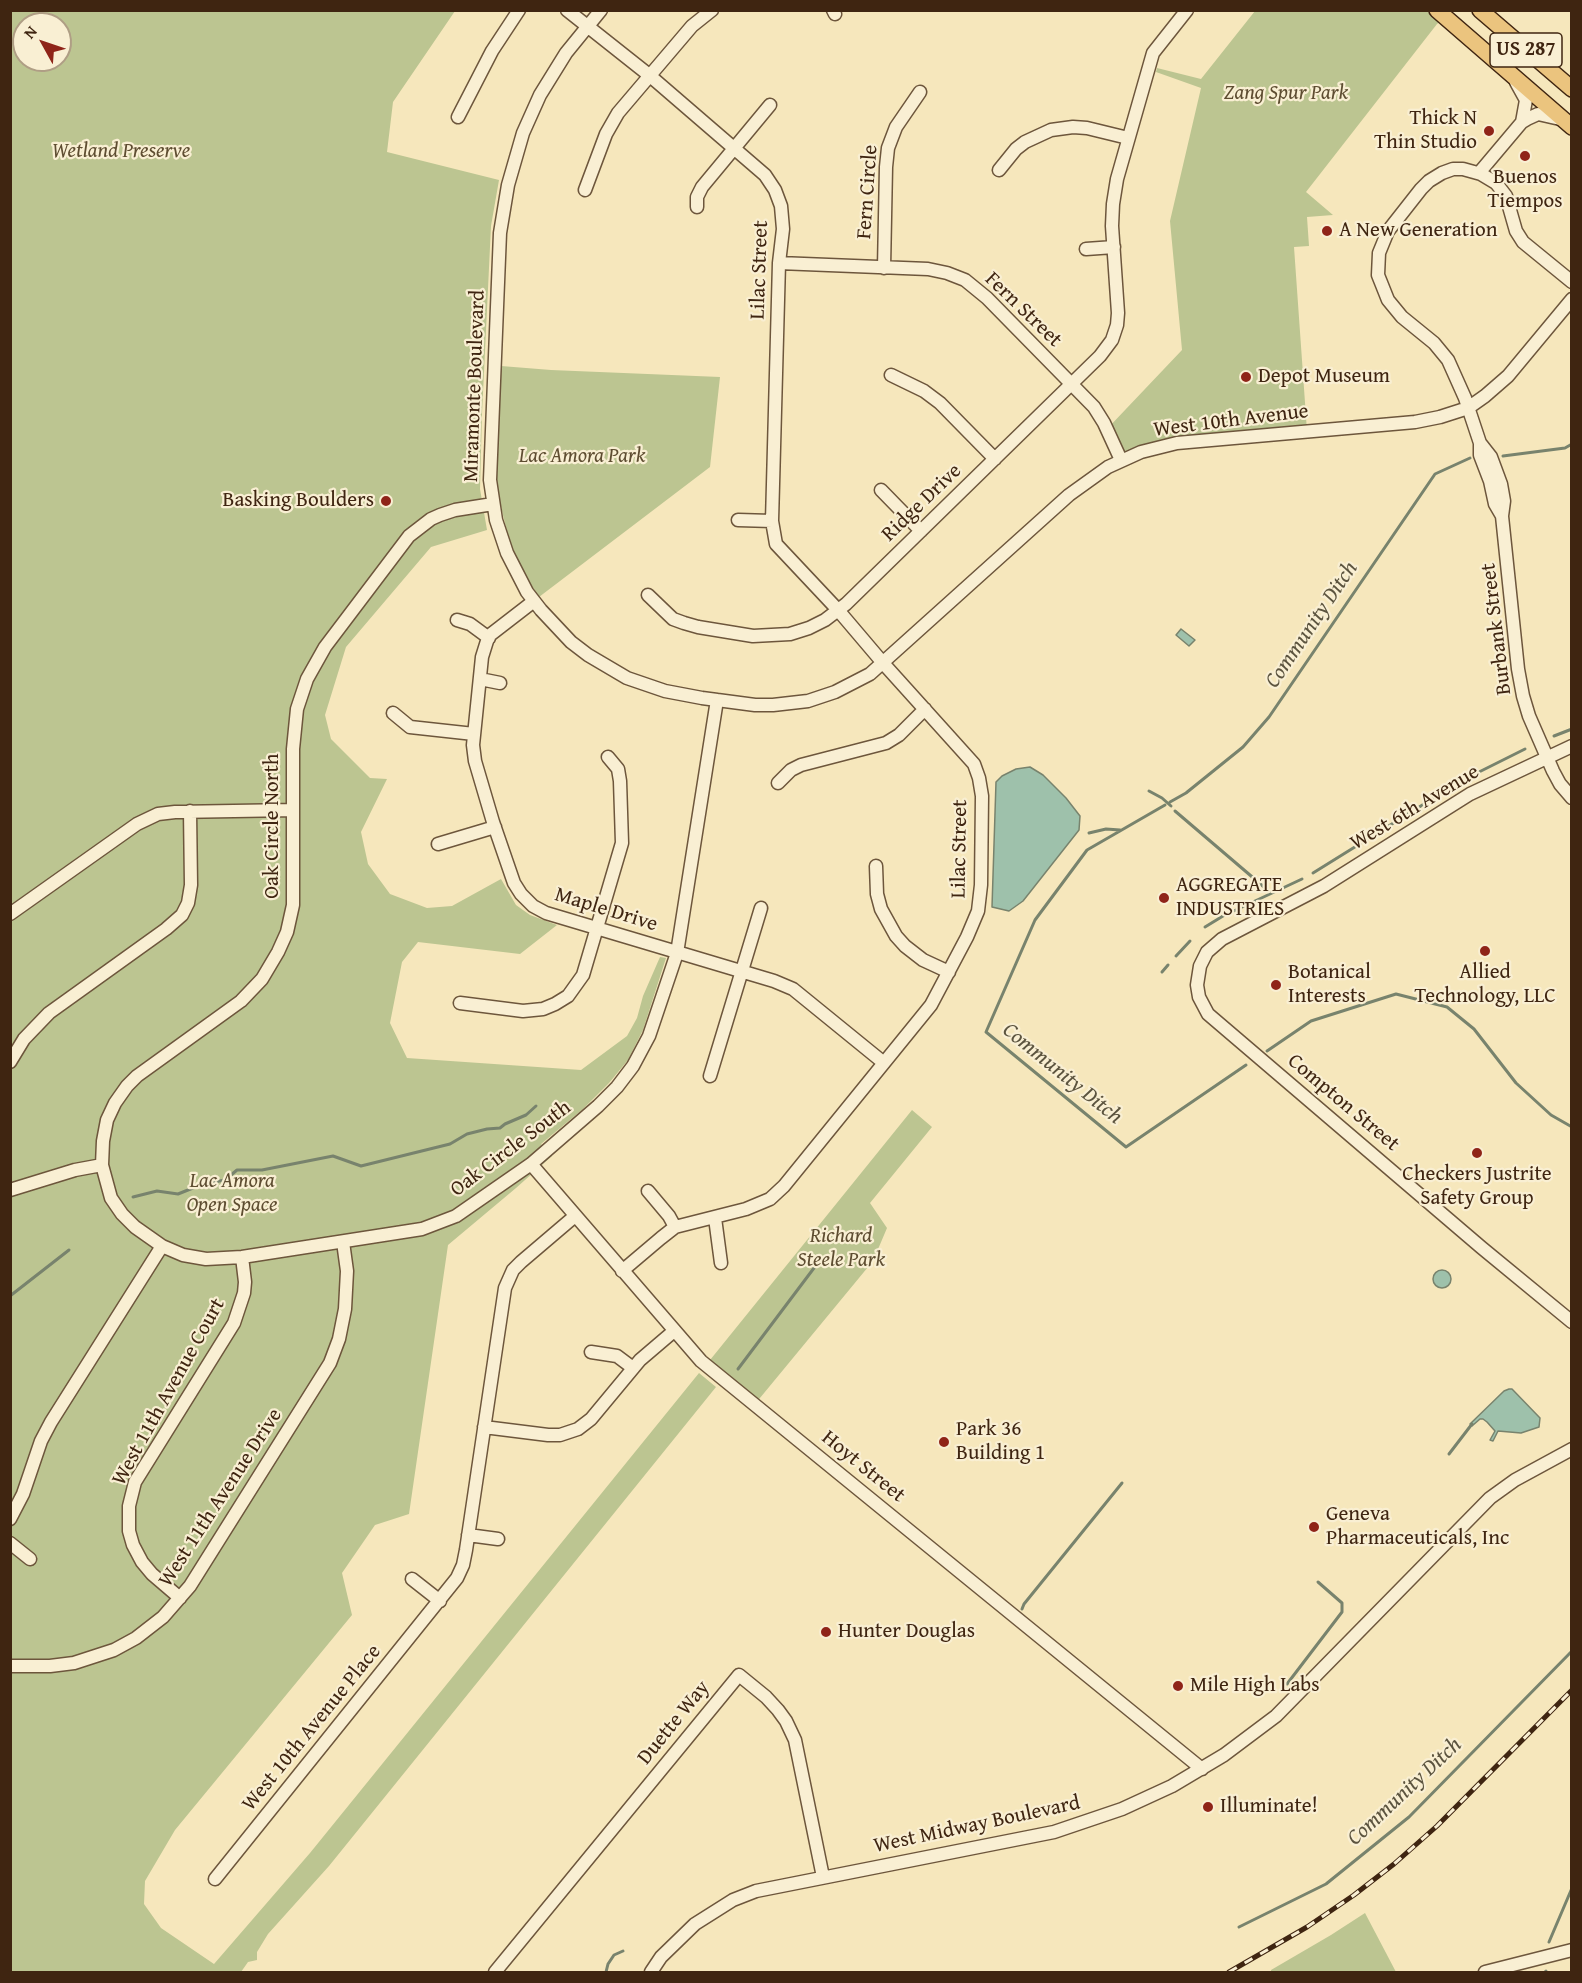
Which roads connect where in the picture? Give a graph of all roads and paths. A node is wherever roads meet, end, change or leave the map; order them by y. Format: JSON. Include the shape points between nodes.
{"nodes":[{"id":1,"x":519,"y":10,"type":"edge"},
{"id":2,"x":567,"y":10,"type":"edge"},
{"id":3,"x":601,"y":10,"type":"edge"},
{"id":4,"x":712,"y":10,"type":"edge"},
{"id":5,"x":1187,"y":10,"type":"edge"},
{"id":6,"x":1437,"y":10,"type":"edge"},
{"id":7,"x":1480,"y":10,"type":"edge"},
{"id":8,"x":587,"y":26,"type":"junction"},
{"id":9,"x":649,"y":75,"type":"junction"},
{"id":10,"x":1512,"y":76,"type":"junction"},
{"id":11,"x":1572,"y":89,"type":"edge"},
{"id":12,"x":920,"y":92,"type":"dead end"},
{"id":13,"x":770,"y":105,"type":"dead end"},
{"id":14,"x":458,"y":117,"type":"dead end"},
{"id":15,"x":1522,"y":122,"type":"junction"},
{"id":16,"x":1568,"y":124,"type":"edge"},
{"id":17,"x":1128,"y":138,"type":"junction"},
{"id":18,"x":734,"y":149,"type":"junction"},
{"id":19,"x":999,"y":170,"type":"dead end"},
{"id":20,"x":1479,"y":173,"type":"junction"},
{"id":21,"x":585,"y":190,"type":"dead end"},
{"id":22,"x":697,"y":207,"type":"dead end"},
{"id":23,"x":1114,"y":248,"type":"junction"},
{"id":24,"x":1086,"y":249,"type":"dead end"},
{"id":25,"x":779,"y":263,"type":"junction"},
{"id":26,"x":884,"y":268,"type":"junction"},
{"id":27,"x":1572,"y":282,"type":"edge"},
{"id":28,"x":1572,"y":299,"type":"edge"},
{"id":29,"x":891,"y":375,"type":"dead end"},
{"id":30,"x":1071,"y":384,"type":"junction"},
{"id":31,"x":1468,"y":408,"type":"junction"},
{"id":32,"x":995,"y":459,"type":"junction"},
{"id":33,"x":1121,"y":460,"type":"junction"},
{"id":34,"x":881,"y":490,"type":"dead end"},
{"id":35,"x":493,"y":504,"type":"junction"},
{"id":36,"x":738,"y":520,"type":"dead end"},
{"id":37,"x":772,"y":521,"type":"junction"},
{"id":38,"x":921,"y":531,"type":"junction"},
{"id":39,"x":648,"y":595,"type":"dead end"},
{"id":40,"x":534,"y":601,"type":"junction"},
{"id":41,"x":838,"y":610,"type":"junction"},
{"id":42,"x":457,"y":620,"type":"dead end"},
{"id":43,"x":489,"y":638,"type":"junction"},
{"id":44,"x":883,"y":663,"type":"junction"},
{"id":45,"x":480,"y":679,"type":"junction"},
{"id":46,"x":500,"y":683,"type":"dead end"},
{"id":47,"x":717,"y":700,"type":"junction"},
{"id":48,"x":925,"y":709,"type":"junction"},
{"id":49,"x":393,"y":712,"type":"dead end"},
{"id":50,"x":474,"y":734,"type":"junction"},
{"id":51,"x":1572,"y":746,"type":"edge"},
{"id":52,"x":608,"y":757,"type":"dead end"},
{"id":53,"x":1547,"y":757,"type":"junction"},
{"id":54,"x":778,"y":783,"type":"dead end"},
{"id":55,"x":1572,"y":798,"type":"edge"},
{"id":56,"x":293,"y":810,"type":"junction"},
{"id":57,"x":190,"y":811,"type":"junction"},
{"id":58,"x":495,"y":827,"type":"junction"},
{"id":59,"x":438,"y":844,"type":"dead end"},
{"id":60,"x":876,"y":866,"type":"dead end"},
{"id":61,"x":760,"y":908,"type":"dead end"},
{"id":62,"x":1282,"y":908,"type":"joint"},
{"id":63,"x":10,"y":914,"type":"edge"},
{"id":64,"x":598,"y":928,"type":"junction"},
{"id":65,"x":677,"y":953,"type":"junction"},
{"id":66,"x":741,"y":972,"type":"junction"},
{"id":67,"x":949,"y":972,"type":"junction"},
{"id":68,"x":460,"y":1003,"type":"dead end"},
{"id":69,"x":10,"y":1062,"type":"edge"},
{"id":70,"x":884,"y":1063,"type":"junction"},
{"id":71,"x":710,"y":1076,"type":"dead end"},
{"id":72,"x":531,"y":1164,"type":"junction"},
{"id":73,"x":102,"y":1165,"type":"junction"},
{"id":74,"x":10,"y":1190,"type":"edge"},
{"id":75,"x":648,"y":1191,"type":"dead end"},
{"id":76,"x":575,"y":1216,"type":"junction"},
{"id":77,"x":715,"y":1218,"type":"junction"},
{"id":78,"x":675,"y":1227,"type":"junction"},
{"id":79,"x":343,"y":1242,"type":"junction"},
{"id":80,"x":162,"y":1246,"type":"junction"},
{"id":81,"x":242,"y":1257,"type":"junction"},
{"id":82,"x":721,"y":1263,"type":"dead end"},
{"id":83,"x":622,"y":1271,"type":"junction"},
{"id":84,"x":1572,"y":1322,"type":"edge"},
{"id":85,"x":674,"y":1331,"type":"junction"},
{"id":86,"x":591,"y":1352,"type":"dead end"},
{"id":87,"x":633,"y":1368,"type":"junction"},
{"id":88,"x":484,"y":1426,"type":"junction"},
{"id":89,"x":1572,"y":1449,"type":"edge"},
{"id":90,"x":10,"y":1519,"type":"edge"},
{"id":91,"x":468,"y":1534,"type":"junction"},
{"id":92,"x":498,"y":1539,"type":"dead end"},
{"id":93,"x":10,"y":1543,"type":"edge"},
{"id":94,"x":30,"y":1559,"type":"dead end"},
{"id":95,"x":412,"y":1579,"type":"dead end"},
{"id":96,"x":180,"y":1598,"type":"junction"},
{"id":97,"x":440,"y":1601,"type":"junction"},
{"id":98,"x":10,"y":1666,"type":"edge"},
{"id":99,"x":1202,"y":1769,"type":"junction"},
{"id":100,"x":822,"y":1877,"type":"junction"},
{"id":101,"x":215,"y":1879,"type":"dead end"},
{"id":102,"x":1572,"y":1950,"type":"edge"},
{"id":103,"x":495,"y":1972,"type":"edge"},
{"id":104,"x":651,"y":1972,"type":"edge"},
{"id":105,"x":1485,"y":1972,"type":"edge"}],
"edges":[{"from":1,"to":14,"type":"street","via":[[492,51]]},
{"from":2,"to":8,"type":"street","name":"Lilac Street"},
{"from":3,"to":8,"type":"street","name":"Miramonte Boulevard"},
{"from":4,"to":9,"type":"street","via":[[692,26]]},
{"from":5,"to":17,"type":"street","name":"Ridge Drive","via":[[1153,53]]},
{"from":6,"to":10,"type":"main road","number":"US 287"},
{"from":7,"to":11,"type":"main road","number":"US 287"},
{"from":8,"to":9,"type":"street","name":"Lilac Street"},
{"from":8,"to":35,"type":"street","name":"Miramonte Boulevard","via":[[540,95],[523,133],[508,185],[500,232],[489,459]]},
{"from":9,"to":18,"type":"street","name":"Lilac Street"},
{"from":9,"to":21,"type":"street","via":[[612,121]]},
{"from":10,"to":15,"type":"street","via":[[1526,100]]},
{"from":10,"to":16,"type":"main road","number":"US 287"},
{"from":12,"to":26,"type":"street","name":"Fern Circle","via":[[896,127],[888,148]]},
{"from":13,"to":18,"type":"street"},
{"from":15,"to":16,"type":"street","via":[[1538,114]]},
{"from":15,"to":20,"type":"street"},
{"from":17,"to":19,"type":"street","via":[[1087,128],[1051,130],[1025,142]]},
{"from":17,"to":23,"type":"street","name":"Ridge Drive","via":[[1114,196]]},
{"from":18,"to":22,"type":"street","via":[[702,187]]},
{"from":18,"to":25,"type":"street","name":"Lilac Street","via":[[765,175],[775,190],[783,229]]},
{"from":20,"to":27,"type":"street","via":[[1491,178],[1503,191],[1523,242]]},
{"from":20,"to":31,"type":"street","name":"Burbank Street","via":[[1453,169],[1429,181],[1388,231],[1379,253],[1378,269],[1384,294],[1392,307],[1434,342],[1448,360]]},
{"from":23,"to":24,"type":"street"},
{"from":23,"to":30,"type":"street","name":"Ridge Drive","via":[[1118,313],[1115,334],[1100,356]]},
{"from":25,"to":26,"type":"street","name":"Fern Street"},
{"from":25,"to":37,"type":"street","name":"Lilac Street"},
{"from":26,"to":30,"type":"street","name":"Fern Street","via":[[935,270],[965,280]]},
{"from":28,"to":31,"type":"street","name":"West 10th Avenue","via":[[1508,376]]},
{"from":29,"to":32,"type":"street","via":[[940,403]]},
{"from":30,"to":32,"type":"street","name":"Ridge Drive"},
{"from":30,"to":33,"type":"street","name":"Fern Street","via":[[1101,417]]},
{"from":31,"to":33,"type":"street","name":"West 10th Avenue","via":[[1414,422],[1187,441]]},
{"from":31,"to":53,"type":"street","name":"Burbank Street","via":[[1502,516],[1520,682],[1529,716]]},
{"from":32,"to":38,"type":"street","name":"Ridge Drive"},
{"from":33,"to":44,"type":"street","name":"West 10th Avenue","via":[[1069,495]]},
{"from":34,"to":38,"type":"street"},
{"from":35,"to":40,"type":"street","name":"Miramonte Boulevard","via":[[507,553]]},
{"from":35,"to":56,"type":"street","name":"Oak Circle North","via":[[455,510],[418,528],[325,647],[307,679],[297,709],[292,749]]},
{"from":36,"to":37,"type":"street"},
{"from":37,"to":41,"type":"street","name":"Lilac Street","via":[[776,544]]},
{"from":38,"to":41,"type":"street","name":"Ridge Drive"},
{"from":39,"to":41,"type":"street","name":"Ridge Drive","via":[[673,619],[753,636],[800,631]]},
{"from":40,"to":43,"type":"street"},
{"from":40,"to":47,"type":"street","name":"Miramonte Boulevard","via":[[571,642],[627,678],[665,691]]},
{"from":41,"to":44,"type":"street","name":"Lilac Street"},
{"from":42,"to":43,"type":"street"},
{"from":43,"to":45,"type":"street","name":"Maple Drive"},
{"from":44,"to":47,"type":"street","name":"West 10th Avenue","via":[[849,685],[808,700],[773,705]]},
{"from":44,"to":48,"type":"street","name":"Lilac Street"},
{"from":45,"to":46,"type":"street"},
{"from":45,"to":50,"type":"street","name":"Maple Drive"},
{"from":47,"to":65,"type":"street","name":"Oak Circle South"},
{"from":48,"to":54,"type":"street","via":[[886,743],[801,765]]},
{"from":48,"to":67,"type":"street","name":"Lilac Street","via":[[974,764],[982,796],[978,911]]},
{"from":49,"to":50,"type":"street","via":[[410,727]]},
{"from":50,"to":58,"type":"street","name":"Maple Drive","via":[[474,753]]},
{"from":51,"to":53,"type":"street","name":"West 6th Avenue"},
{"from":52,"to":64,"type":"street","via":[[618,769],[623,830],[620,854]]},
{"from":53,"to":55,"type":"street","name":"Burbank Street"},
{"from":53,"to":62,"type":"street","name":"West 6th Avenue","via":[[1470,794],[1377,854]]},
{"from":56,"to":57,"type":"street"},
{"from":56,"to":73,"type":"street","name":"Oak Circle North","via":[[293,906],[274,961],[241,1001],[127,1086],[107,1120]]},
{"from":57,"to":63,"type":"street","via":[[158,814],[137,824]]},
{"from":57,"to":69,"type":"street","via":[[191,885],[182,915],[49,1012],[24,1039]]},
{"from":58,"to":59,"type":"street"},
{"from":58,"to":64,"type":"street","name":"Maple Drive","via":[[514,883],[528,902],[546,913]]},
{"from":60,"to":67,"type":"street","via":[[881,909],[896,936],[923,960]]},
{"from":61,"to":66,"type":"street"},
{"from":62,"to":84,"type":"street","name":"Compton Street","via":[[1222,939],[1207,952],[1198,972],[1199,997],[1205,1010]]},
{"from":64,"to":65,"type":"street","name":"Maple Drive"},
{"from":64,"to":68,"type":"street","via":[[583,975],[573,990],[555,1004],[523,1011]]},
{"from":65,"to":66,"type":"street","name":"Maple Drive"},
{"from":65,"to":72,"type":"street","name":"Oak Circle South","via":[[649,1036],[633,1066],[598,1106]]},
{"from":66,"to":70,"type":"street","name":"Maple Drive","via":[[793,989]]},
{"from":66,"to":71,"type":"street"},
{"from":67,"to":70,"type":"street","name":"Lilac Street","via":[[931,1005]]},
{"from":70,"to":77,"type":"street","name":"Lilac Street","via":[[770,1200]]},
{"from":72,"to":76,"type":"street","name":"Hoyt Street"},
{"from":72,"to":79,"type":"street","name":"Oak Circle South","via":[[443,1222]]},
{"from":73,"to":74,"type":"street"},
{"from":73,"to":80,"type":"street","name":"Oak Circle South","via":[[111,1198],[122,1214]]},
{"from":75,"to":78,"type":"street"},
{"from":76,"to":83,"type":"street","name":"Hoyt Street"},
{"from":76,"to":88,"type":"street","name":"West 10th Avenue Place","via":[[521,1262],[509,1278],[501,1305]]},
{"from":77,"to":78,"type":"street","name":"Lilac Street"},
{"from":77,"to":82,"type":"street"},
{"from":78,"to":83,"type":"street","name":"Lilac Street"},
{"from":79,"to":81,"type":"street","name":"Oak Circle South"},
{"from":79,"to":96,"type":"street","name":"West 11th Avenue Drive","via":[[347,1271],[345,1309],[330,1363]]},
{"from":80,"to":81,"type":"street","name":"Oak Circle South","via":[[206,1259]]},
{"from":80,"to":90,"type":"street","via":[[51,1422]]},
{"from":81,"to":96,"type":"street","name":"West 11th Avenue Court","via":[[244,1293],[234,1323],[135,1482],[129,1506],[129,1531],[142,1562]]},
{"from":83,"to":85,"type":"street","name":"Hoyt Street"},
{"from":85,"to":87,"type":"street"},
{"from":85,"to":99,"type":"street","name":"Hoyt Street","via":[[701,1361]]},
{"from":86,"to":87,"type":"street","via":[[617,1356]]},
{"from":87,"to":88,"type":"street","via":[[591,1419],[573,1431],[548,1436]]},
{"from":88,"to":91,"type":"street","name":"West 10th Avenue Place"},
{"from":89,"to":99,"type":"street","name":"West Midway Boulevard","via":[[1490,1498],[1285,1707],[1249,1738]]},
{"from":91,"to":92,"type":"street"},
{"from":91,"to":97,"type":"street","name":"West 10th Avenue Place","via":[[463,1565]]},
{"from":93,"to":94,"type":"street"},
{"from":95,"to":97,"type":"street"},
{"from":96,"to":98,"type":"street","name":"West 11th Avenue Drive","via":[[151,1627],[114,1650],[74,1663]]},
{"from":97,"to":101,"type":"street","name":"West 10th Avenue Place"},
{"from":99,"to":100,"type":"street","name":"West Midway Boulevard","via":[[1140,1802],[1080,1824],[1034,1837]]},
{"from":100,"to":103,"type":"street","name":"Duette Way","via":[[795,1740],[778,1710],[739,1675]]},
{"from":100,"to":104,"type":"street","name":"West Midway Boulevard","via":[[733,1900],[680,1936]]},
{"from":102,"to":105,"type":"street"}]}
